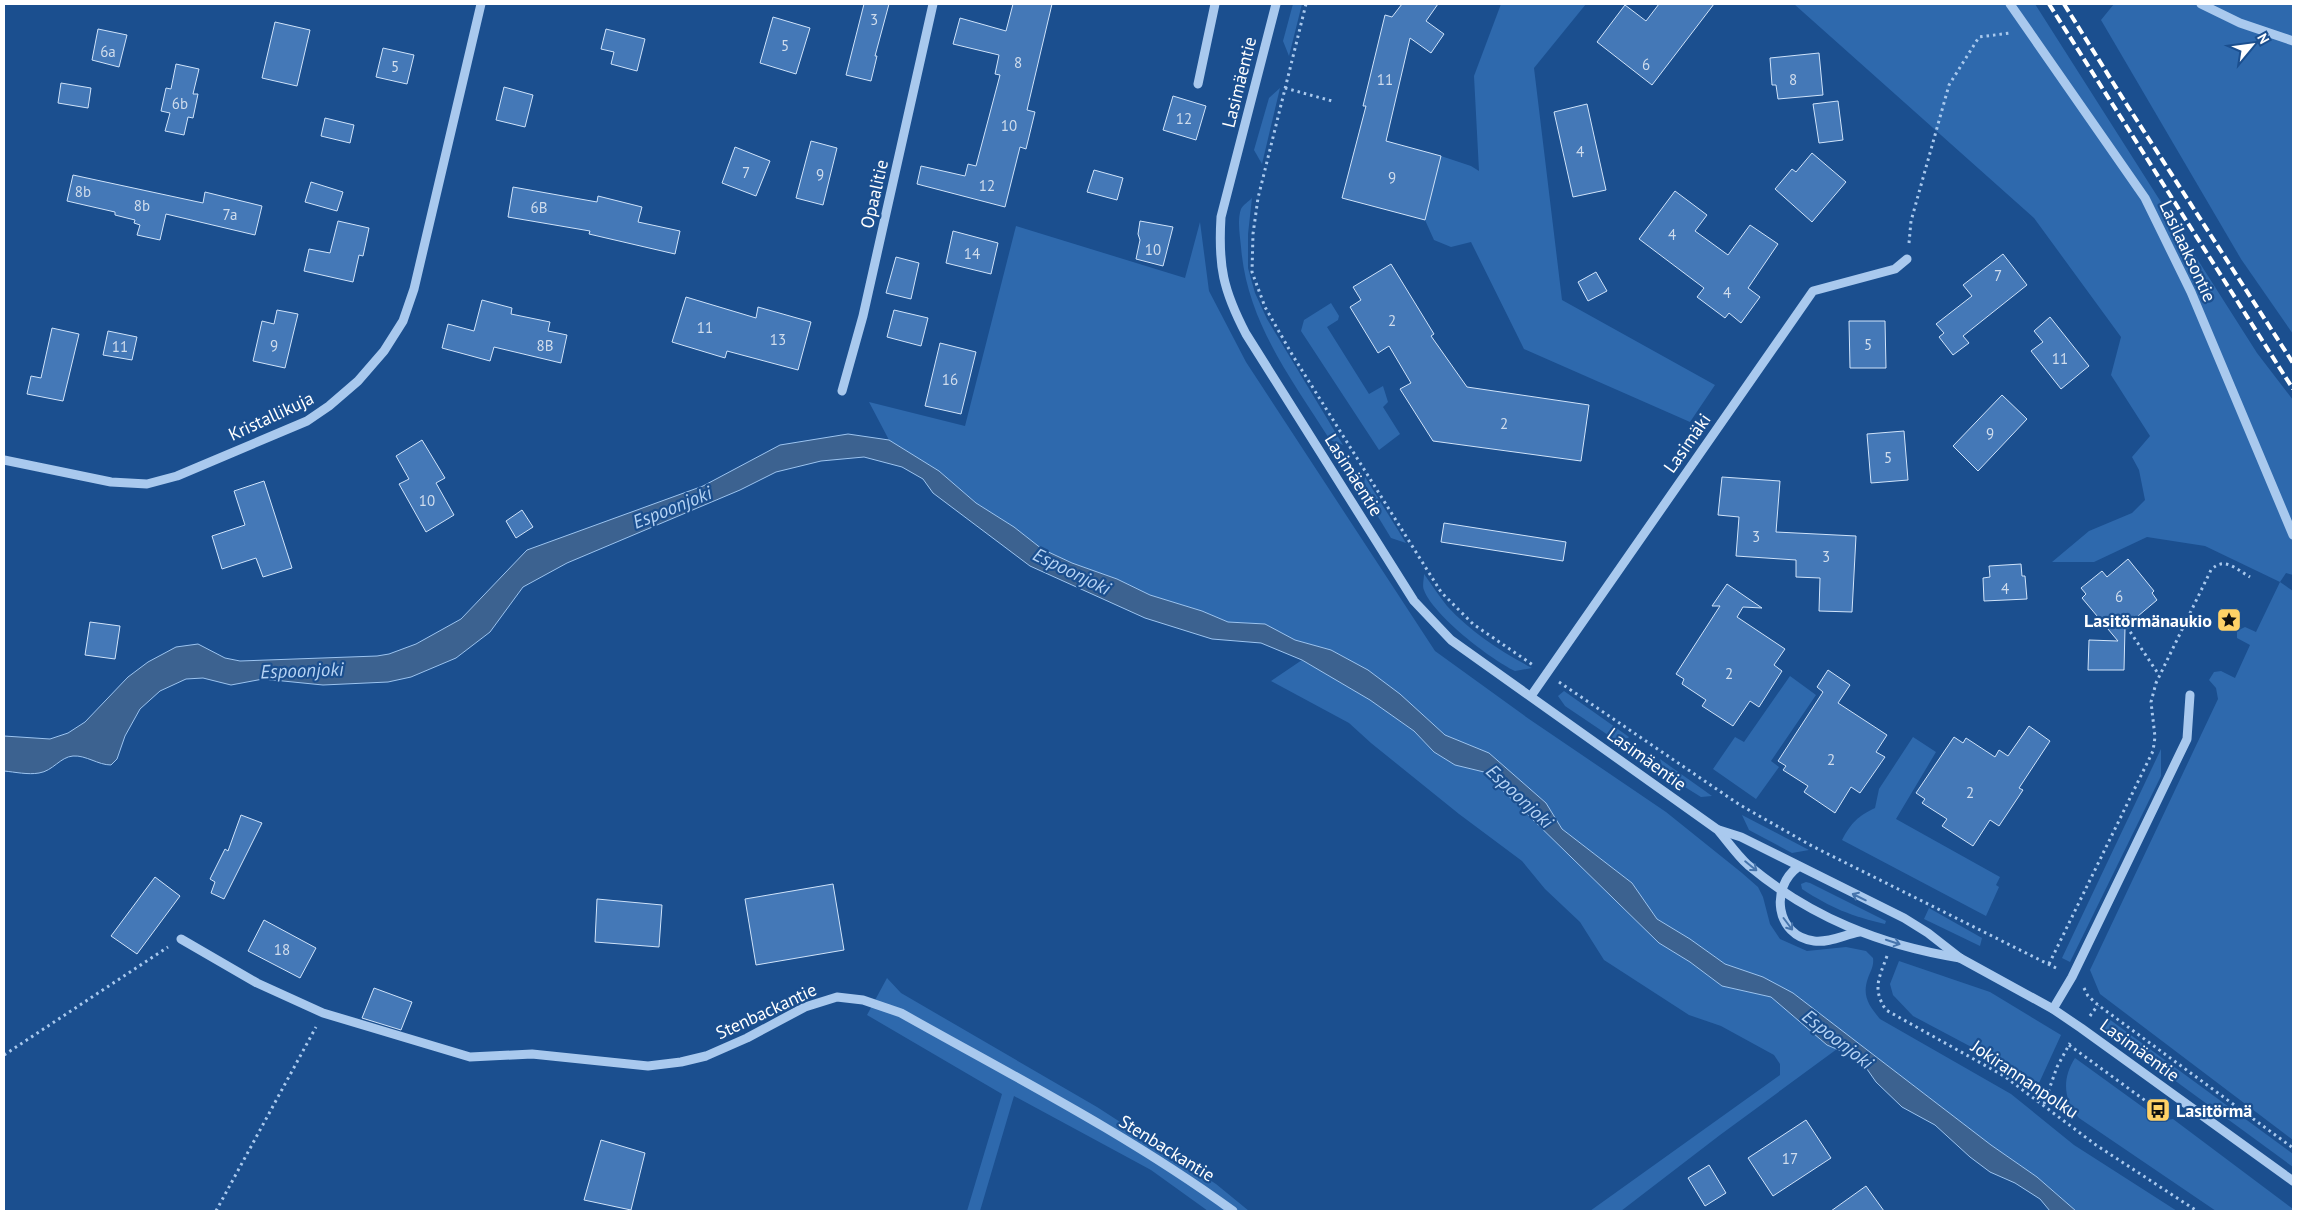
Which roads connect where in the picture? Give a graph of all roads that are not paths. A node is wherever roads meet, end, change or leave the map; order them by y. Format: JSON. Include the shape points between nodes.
{"nodes":[{"id":1,"x":481,"y":4,"type":"edge"},
{"id":2,"x":933,"y":4,"type":"edge"},
{"id":3,"x":1215,"y":4,"type":"edge"},
{"id":4,"x":1276,"y":4,"type":"edge"},
{"id":5,"x":2010,"y":4,"type":"edge"},
{"id":6,"x":2201,"y":4,"type":"edge"},
{"id":7,"x":2293,"y":41,"type":"edge"},
{"id":8,"x":1198,"y":84,"type":"dead end"},
{"id":9,"x":1907,"y":259,"type":"road end"},
{"id":10,"x":842,"y":391,"type":"dead end"},
{"id":11,"x":4,"y":460,"type":"edge"},
{"id":12,"x":2293,"y":535,"type":"edge"},
{"id":13,"x":2190,"y":695,"type":"dead end"},
{"id":14,"x":1531,"y":696,"type":"junction"},
{"id":15,"x":1718,"y":830,"type":"junction"},
{"id":16,"x":1798,"y":867,"type":"junction"},
{"id":17,"x":1782,"y":889,"type":"junction"},
{"id":18,"x":1861,"y":932,"type":"junction"},
{"id":19,"x":181,"y":939,"type":"road end"},
{"id":20,"x":1960,"y":958,"type":"junction"},
{"id":21,"x":2053,"y":1009,"type":"junction"},
{"id":22,"x":2293,"y":1181,"type":"edge"},
{"id":23,"x":1233,"y":1211,"type":"edge"}],
"edges":[{"from":1,"to":11,"type":"street","name":"Kristallikuja","via":[[414,289],[403,321],[384,351],[358,380],[307,421],[177,476],[148,484],[111,482]]},
{"from":2,"to":10,"type":"street","name":"Opaalitie","via":[[863,316]]},
{"from":3,"to":8,"type":"street"},
{"from":4,"to":14,"type":"street","name":"Lasimäentie","via":[[1221,217],[1219,249],[1222,278],[1231,305],[1414,601],[1451,640]]},
{"from":5,"to":12,"type":"street","name":"Lasilaaksontie","via":[[2145,198],[2190,292]]},
{"from":6,"to":7,"type":"street","via":[[2240,23]]},
{"from":9,"to":14,"type":"street","name":"Lasimäki","via":[[1896,269],[1813,291]]},
{"from":13,"to":21,"type":"street","via":[[2187,739],[2072,977]]},
{"from":14,"to":15,"type":"street","name":"Lasimäentie"},
{"from":15,"to":16,"type":"street","name":"Lasimäentie","via":[[1741,837]]},
{"from":15,"to":17,"type":"street","name":"Lasimäentie","one_way":true,"via":[[1748,864]]},
{"from":16,"to":17,"type":"street","via":[[1786,879]]},
{"from":20,"to":16,"type":"street","name":"Lasimäentie","one_way":true,"via":[[1904,918]]},
{"from":17,"to":18,"type":"street","name":"Lasimäentie","via":[[1811,910]]},
{"from":17,"to":18,"type":"street","one_way":true,"via":[[1781,912],[1785,922],[1799,936],[1823,941]]},
{"from":18,"to":20,"type":"street","name":"Lasimäentie","one_way":true,"via":[[1927,953]]},
{"from":19,"to":23,"type":"street","name":"Stenbackantie","via":[[257,983],[323,1013],[470,1056],[532,1054],[648,1066],[681,1062],[706,1056],[747,1038],[805,1007],[837,997],[863,1000],[901,1014],[1142,1149]]},
{"from":20,"to":21,"type":"street","name":"Lasimäentie"},
{"from":21,"to":22,"type":"street","name":"Lasimäentie"}]}
